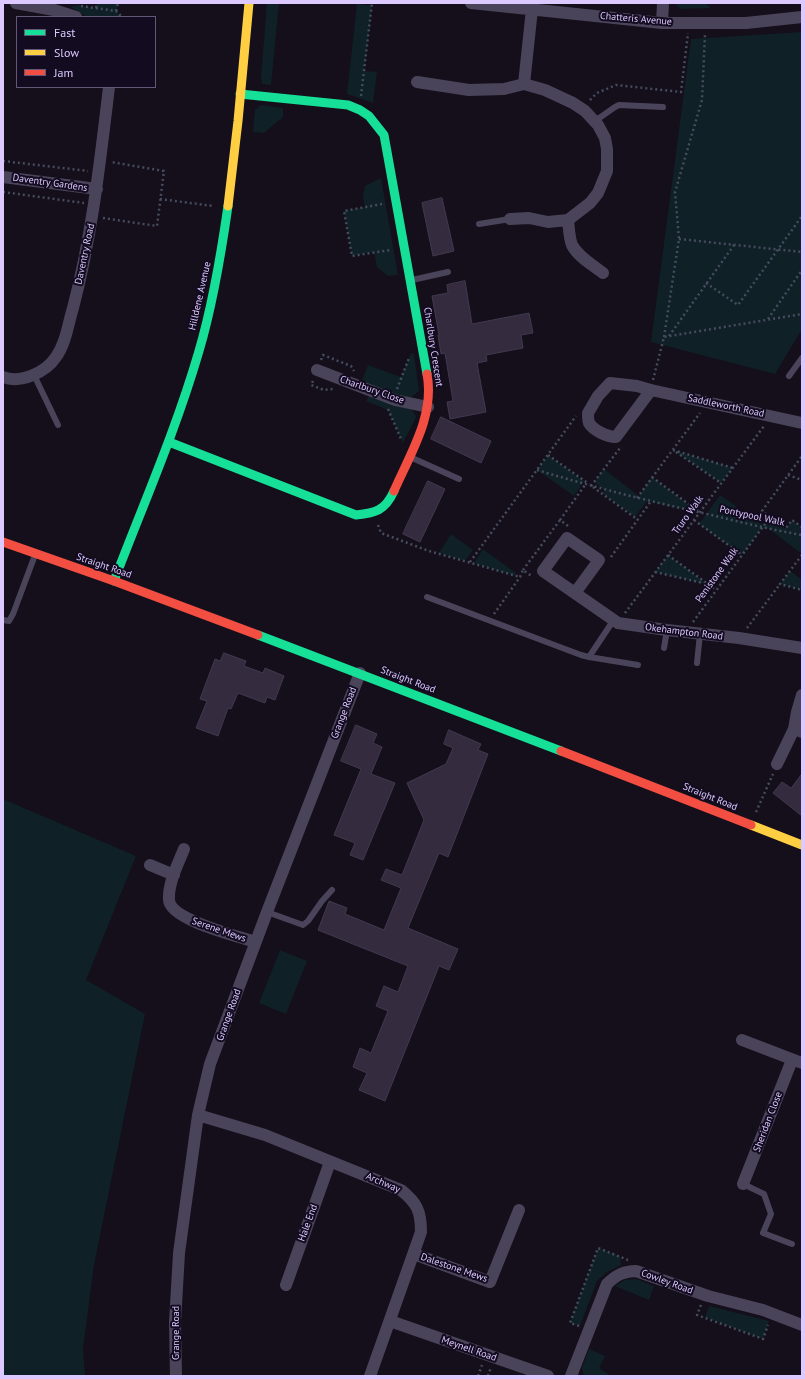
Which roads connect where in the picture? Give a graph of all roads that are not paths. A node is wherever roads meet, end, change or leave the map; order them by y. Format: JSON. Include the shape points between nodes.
{"nodes":[{"id":1,"x":16,"y":3,"type":"edge"},
{"id":2,"x":249,"y":3,"type":"edge"},
{"id":3,"x":471,"y":3,"type":"edge"},
{"id":4,"x":663,"y":3,"type":"edge"},
{"id":5,"x":532,"y":9,"type":"junction"},
{"id":6,"x":77,"y":11,"type":"edge"},
{"id":7,"x":802,"y":17,"type":"edge"},
{"id":8,"x":662,"y":22,"type":"junction"},
{"id":9,"x":418,"y":82,"type":"dead end"},
{"id":10,"x":524,"y":84,"type":"junction"},
{"id":11,"x":109,"y":88,"type":"edge"},
{"id":12,"x":240,"y":94,"type":"junction"},
{"id":13,"x":662,"y":107,"type":"dead end"},
{"id":14,"x":595,"y":121,"type":"junction"},
{"id":15,"x":3,"y":177,"type":"edge"},
{"id":16,"x":97,"y":189,"type":"junction"},
{"id":17,"x":510,"y":219,"type":"joint"},
{"id":18,"x":568,"y":220,"type":"junction"},
{"id":19,"x":479,"y":224,"type":"dead end"},
{"id":20,"x":448,"y":272,"type":"dead end"},
{"id":21,"x":603,"y":273,"type":"dead end"},
{"id":22,"x":410,"y":280,"type":"junction"},
{"id":23,"x":802,"y":358,"type":"edge"},
{"id":24,"x":317,"y":370,"type":"dead end"},
{"id":25,"x":34,"y":375,"type":"junction"},
{"id":26,"x":789,"y":376,"type":"dead end"},
{"id":27,"x":3,"y":377,"type":"edge"},
{"id":28,"x":651,"y":390,"type":"junction"},
{"id":29,"x":428,"y":407,"type":"junction"},
{"id":30,"x":802,"y":423,"type":"edge"},
{"id":31,"x":58,"y":425,"type":"dead end"},
{"id":32,"x":169,"y":442,"type":"junction"},
{"id":33,"x":409,"y":456,"type":"junction"},
{"id":34,"x":459,"y":479,"type":"dead end"},
{"id":35,"x":3,"y":542,"type":"edge"},
{"id":36,"x":35,"y":554,"type":"junction"},
{"id":37,"x":114,"y":581,"type":"junction"},
{"id":38,"x":575,"y":593,"type":"junction"},
{"id":39,"x":427,"y":597,"type":"dead end"},
{"id":40,"x":3,"y":620,"type":"edge"},
{"id":41,"x":615,"y":622,"type":"junction"},
{"id":42,"x":667,"y":630,"type":"junction"},
{"id":43,"x":700,"y":634,"type":"junction"},
{"id":44,"x":664,"y":648,"type":"dead end"},
{"id":45,"x":802,"y":648,"type":"edge"},
{"id":46,"x":589,"y":657,"type":"junction"},
{"id":47,"x":696,"y":663,"type":"dead end"},
{"id":48,"x":638,"y":665,"type":"dead end"},
{"id":49,"x":360,"y":673,"type":"junction"},
{"id":50,"x":802,"y":695,"type":"edge"},
{"id":51,"x":798,"y":731,"type":"edge"},
{"id":52,"x":777,"y":764,"type":"road end"},
{"id":53,"x":802,"y":845,"type":"edge"},
{"id":54,"x":184,"y":849,"type":"dead end"},
{"id":55,"x":150,"y":865,"type":"dead end"},
{"id":56,"x":174,"y":875,"type":"junction"},
{"id":57,"x":332,"y":890,"type":"dead end"},
{"id":58,"x":267,"y":912,"type":"junction"},
{"id":59,"x":255,"y":942,"type":"junction"},
{"id":60,"x":742,"y":1040,"type":"dead end"},
{"id":61,"x":797,"y":1061,"type":"edge"},
{"id":62,"x":198,"y":1115,"type":"junction"},
{"id":63,"x":330,"y":1162,"type":"junction"},
{"id":64,"x":744,"y":1184,"type":"joint"},
{"id":65,"x":519,"y":1210,"type":"dead end"},
{"id":66,"x":792,"y":1244,"type":"dead end"},
{"id":67,"x":414,"y":1254,"type":"junction"},
{"id":68,"x":286,"y":1285,"type":"dead end"},
{"id":69,"x":390,"y":1321,"type":"junction"},
{"id":70,"x":802,"y":1325,"type":"edge"},
{"id":71,"x":176,"y":1376,"type":"edge"},
{"id":72,"x":370,"y":1376,"type":"edge"},
{"id":73,"x":548,"y":1376,"type":"edge"},
{"id":74,"x":571,"y":1376,"type":"edge"}],
"edges":[{"from":1,"to":6,"type":"street"},
{"from":2,"to":12,"type":"street","name":"Hilldene Avenue"},
{"from":3,"to":5,"type":"street","name":"Chatteris Avenue"},
{"from":4,"to":8,"type":"street"},
{"from":5,"to":8,"type":"street","name":"Chatteris Avenue"},
{"from":5,"to":10,"type":"street"},
{"from":7,"to":8,"type":"street","name":"Chatteris Avenue","via":[[746,23]]},
{"from":9,"to":10,"type":"street","via":[[469,90],[504,89]]},
{"from":10,"to":14,"type":"street","via":[[561,97]]},
{"from":11,"to":16,"type":"street","name":"Daventry Road"},
{"from":12,"to":22,"type":"street","name":"Charlbury Crescent","via":[[348,104],[368,114],[384,135]]},
{"from":12,"to":32,"type":"street","name":"Hilldene Avenue","via":[[228,208],[208,317]]},
{"from":13,"to":14,"type":"lane","via":[[620,105]]},
{"from":14,"to":18,"type":"street","via":[[605,138],[607,171],[598,193],[590,203]]},
{"from":15,"to":16,"type":"street","name":"Daventry Gardens"},
{"from":16,"to":25,"type":"street","name":"Daventry Road","via":[[79,284],[62,347],[52,362]]},
{"from":17,"to":18,"type":"street","via":[[529,218],[548,222]]},
{"from":17,"to":19,"type":"lane"},
{"from":18,"to":21,"type":"street","via":[[570,236],[578,253]]},
{"from":20,"to":22,"type":"lane"},
{"from":22,"to":29,"type":"street","name":"Charlbury Crescent","via":[[429,383]]},
{"from":23,"to":26,"type":"lane"},
{"from":24,"to":29,"type":"street","name":"Charlbury Close","via":[[395,400]]},
{"from":25,"to":27,"type":"street","name":"Daventry Road","via":[[21,379]]},
{"from":25,"to":31,"type":"lane"},
{"from":28,"to":28,"type":"street","name":"Saddleworth Road","via":[[616,436],[602,434],[589,423],[588,413],[610,383]]},
{"from":28,"to":30,"type":"street","name":"Saddleworth Road"},
{"from":29,"to":33,"type":"street","name":"Charlbury Crescent","via":[[424,424]]},
{"from":32,"to":33,"type":"street","name":"Charlbury Crescent","via":[[356,515],[373,513],[383,508],[392,495]]},
{"from":32,"to":37,"type":"street","name":"Hilldene Avenue"},
{"from":33,"to":34,"type":"lane"},
{"from":35,"to":36,"type":"street","name":"Straight Road"},
{"from":36,"to":37,"type":"street","name":"Straight Road"},
{"from":36,"to":40,"type":"lane","via":[[13,614],[8,621]]},
{"from":37,"to":49,"type":"street","name":"Straight Road"},
{"from":38,"to":38,"type":"street","name":"Okehampton Road","via":[[599,560],[567,538],[543,571]]},
{"from":38,"to":41,"type":"street","name":"Okehampton Road"},
{"from":39,"to":46,"type":"lane"},
{"from":41,"to":42,"type":"street","name":"Okehampton Road"},
{"from":41,"to":46,"type":"lane"},
{"from":42,"to":43,"type":"street","name":"Okehampton Road"},
{"from":42,"to":44,"type":"lane"},
{"from":43,"to":45,"type":"street","name":"Okehampton Road"},
{"from":43,"to":47,"type":"lane"},
{"from":46,"to":48,"type":"lane"},
{"from":49,"to":53,"type":"street","name":"Straight Road"},
{"from":49,"to":58,"type":"street","name":"Grange Road"},
{"from":50,"to":51,"type":"street","via":[[797,712]]},
{"from":51,"to":52,"type":"street"},
{"from":54,"to":56,"type":"street","name":"Serene Mews"},
{"from":55,"to":56,"type":"street"},
{"from":56,"to":59,"type":"street","name":"Serene Mews","via":[[169,901],[176,912],[189,920]]},
{"from":57,"to":58,"type":"lane","via":[[303,925]]},
{"from":58,"to":59,"type":"street","name":"Grange Road"},
{"from":59,"to":62,"type":"street","name":"Grange Road","via":[[210,1064]]},
{"from":60,"to":61,"type":"street","name":"Sheridan Close"},
{"from":61,"to":64,"type":"street","name":"Sheridan Close"},
{"from":62,"to":63,"type":"street","name":"Archway","via":[[265,1135]]},
{"from":62,"to":71,"type":"street","name":"Grange Road","via":[[179,1253],[175,1322]]},
{"from":63,"to":67,"type":"street","name":"Archway","via":[[401,1190],[413,1199],[420,1214],[421,1232]]},
{"from":63,"to":68,"type":"street","name":"Hale End"},
{"from":64,"to":66,"type":"lane","via":[[764,1194],[771,1214],[763,1233]]},
{"from":65,"to":67,"type":"street","name":"Dalestone Mews","via":[[490,1282]]},
{"from":67,"to":69,"type":"street","name":"Archway"},
{"from":69,"to":72,"type":"street","name":"Archway"},
{"from":69,"to":73,"type":"street","name":"Meynell Road"},
{"from":70,"to":74,"type":"street","name":"Cowley Road","via":[[636,1271],[627,1271],[612,1278],[607,1284]]}]}
